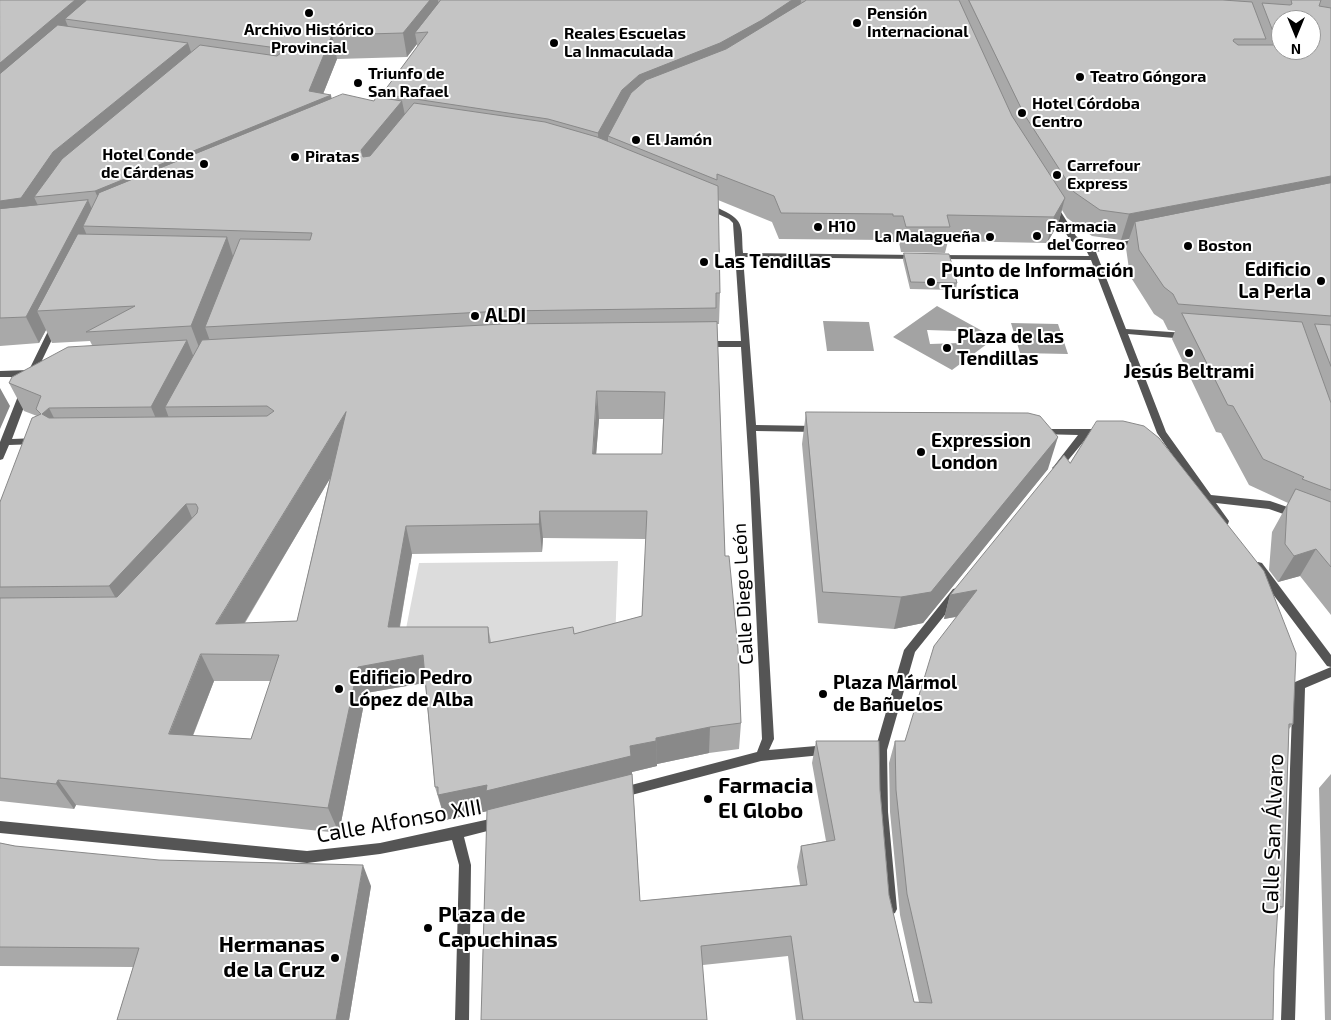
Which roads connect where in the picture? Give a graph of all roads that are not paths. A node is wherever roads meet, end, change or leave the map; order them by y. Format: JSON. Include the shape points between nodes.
{"nodes":[{"id":1,"x":1047,"y":197,"type":"edge"},
{"id":2,"x":695,"y":200,"type":"edge"},
{"id":3,"x":1152,"y":238,"type":"edge"},
{"id":4,"x":1092,"y":254,"type":"junction"},
{"id":5,"x":740,"y":256,"type":"junction"},
{"id":6,"x":61,"y":312,"type":"edge"},
{"id":7,"x":1122,"y":331,"type":"junction"},
{"id":8,"x":1196,"y":337,"type":"edge"},
{"id":9,"x":695,"y":344,"type":"edge"},
{"id":10,"x":745,"y":344,"type":"junction"},
{"id":11,"x":36,"y":372,"type":"junction"},
{"id":12,"x":0,"y":374,"type":"edge"},
{"id":13,"x":751,"y":428,"type":"junction"},
{"id":14,"x":830,"y":429,"type":"edge"},
{"id":15,"x":1027,"y":432,"type":"edge"},
{"id":16,"x":1086,"y":432,"type":"junction"},
{"id":17,"x":1105,"y":432,"type":"edge"},
{"id":18,"x":49,"y":441,"type":"edge"},
{"id":19,"x":5,"y":442,"type":"junction"},
{"id":20,"x":0,"y":457,"type":"edge"},
{"id":21,"x":1050,"y":478,"type":"edge"},
{"id":22,"x":1207,"y":498,"type":"junction"},
{"id":23,"x":1305,"y":518,"type":"edge"},
{"id":24,"x":1234,"y":534,"type":"edge"},
{"id":25,"x":1251,"y":556,"type":"edge"},
{"id":26,"x":965,"y":582,"type":"edge"},
{"id":27,"x":1331,"y":663,"type":"edge"},
{"id":28,"x":1331,"y":672,"type":"edge"},
{"id":29,"x":842,"y":750,"type":"edge"},
{"id":30,"x":761,"y":756,"type":"junction"},
{"id":31,"x":603,"y":797,"type":"edge"},
{"id":32,"x":516,"y":819,"type":"edge"},
{"id":33,"x":0,"y":827,"type":"edge"},
{"id":34,"x":458,"y":833,"type":"junction"},
{"id":35,"x":893,"y":924,"type":"edge"},
{"id":36,"x":462,"y":1020,"type":"edge"},
{"id":37,"x":1288,"y":1020,"type":"edge"}],
"edges":[{"from":1,"to":4,"type":"street","via":[[1073,238]]},
{"from":2,"to":5,"type":"street","via":[[735,220]]},
{"from":3,"to":4,"type":"street"},
{"from":4,"to":5,"type":"street"},
{"from":4,"to":7,"type":"street"},
{"from":5,"to":10,"type":"street"},
{"from":6,"to":11,"type":"street"},
{"from":7,"to":8,"type":"street"},
{"from":7,"to":22,"type":"street","via":[[1157,433]]},
{"from":9,"to":10,"type":"street"},
{"from":10,"to":13,"type":"street"},
{"from":11,"to":12,"type":"street"},
{"from":11,"to":19,"type":"street"},
{"from":13,"to":14,"type":"street"},
{"from":13,"to":30,"type":"street","name":"Calle Diego León","via":[[768,739]]},
{"from":15,"to":16,"type":"street"},
{"from":16,"to":17,"type":"street"},
{"from":16,"to":21,"type":"street"},
{"from":18,"to":19,"type":"street"},
{"from":19,"to":20,"type":"street"},
{"from":22,"to":23,"type":"street","via":[[1270,505]]},
{"from":22,"to":24,"type":"street"},
{"from":25,"to":27,"type":"street"},
{"from":26,"to":35,"type":"street","via":[[910,650],[877,750]]},
{"from":28,"to":37,"type":"street","name":"Calle San Álvaro","via":[[1299,685]]},
{"from":29,"to":30,"type":"street"},
{"from":30,"to":31,"type":"street"},
{"from":32,"to":34,"type":"street","name":"Calle Alfonso XIII"},
{"from":33,"to":34,"type":"street","name":"Calle Alfonso XIII","via":[[307,857],[342,855]]},
{"from":34,"to":36,"type":"street","via":[[465,865]]}]}
